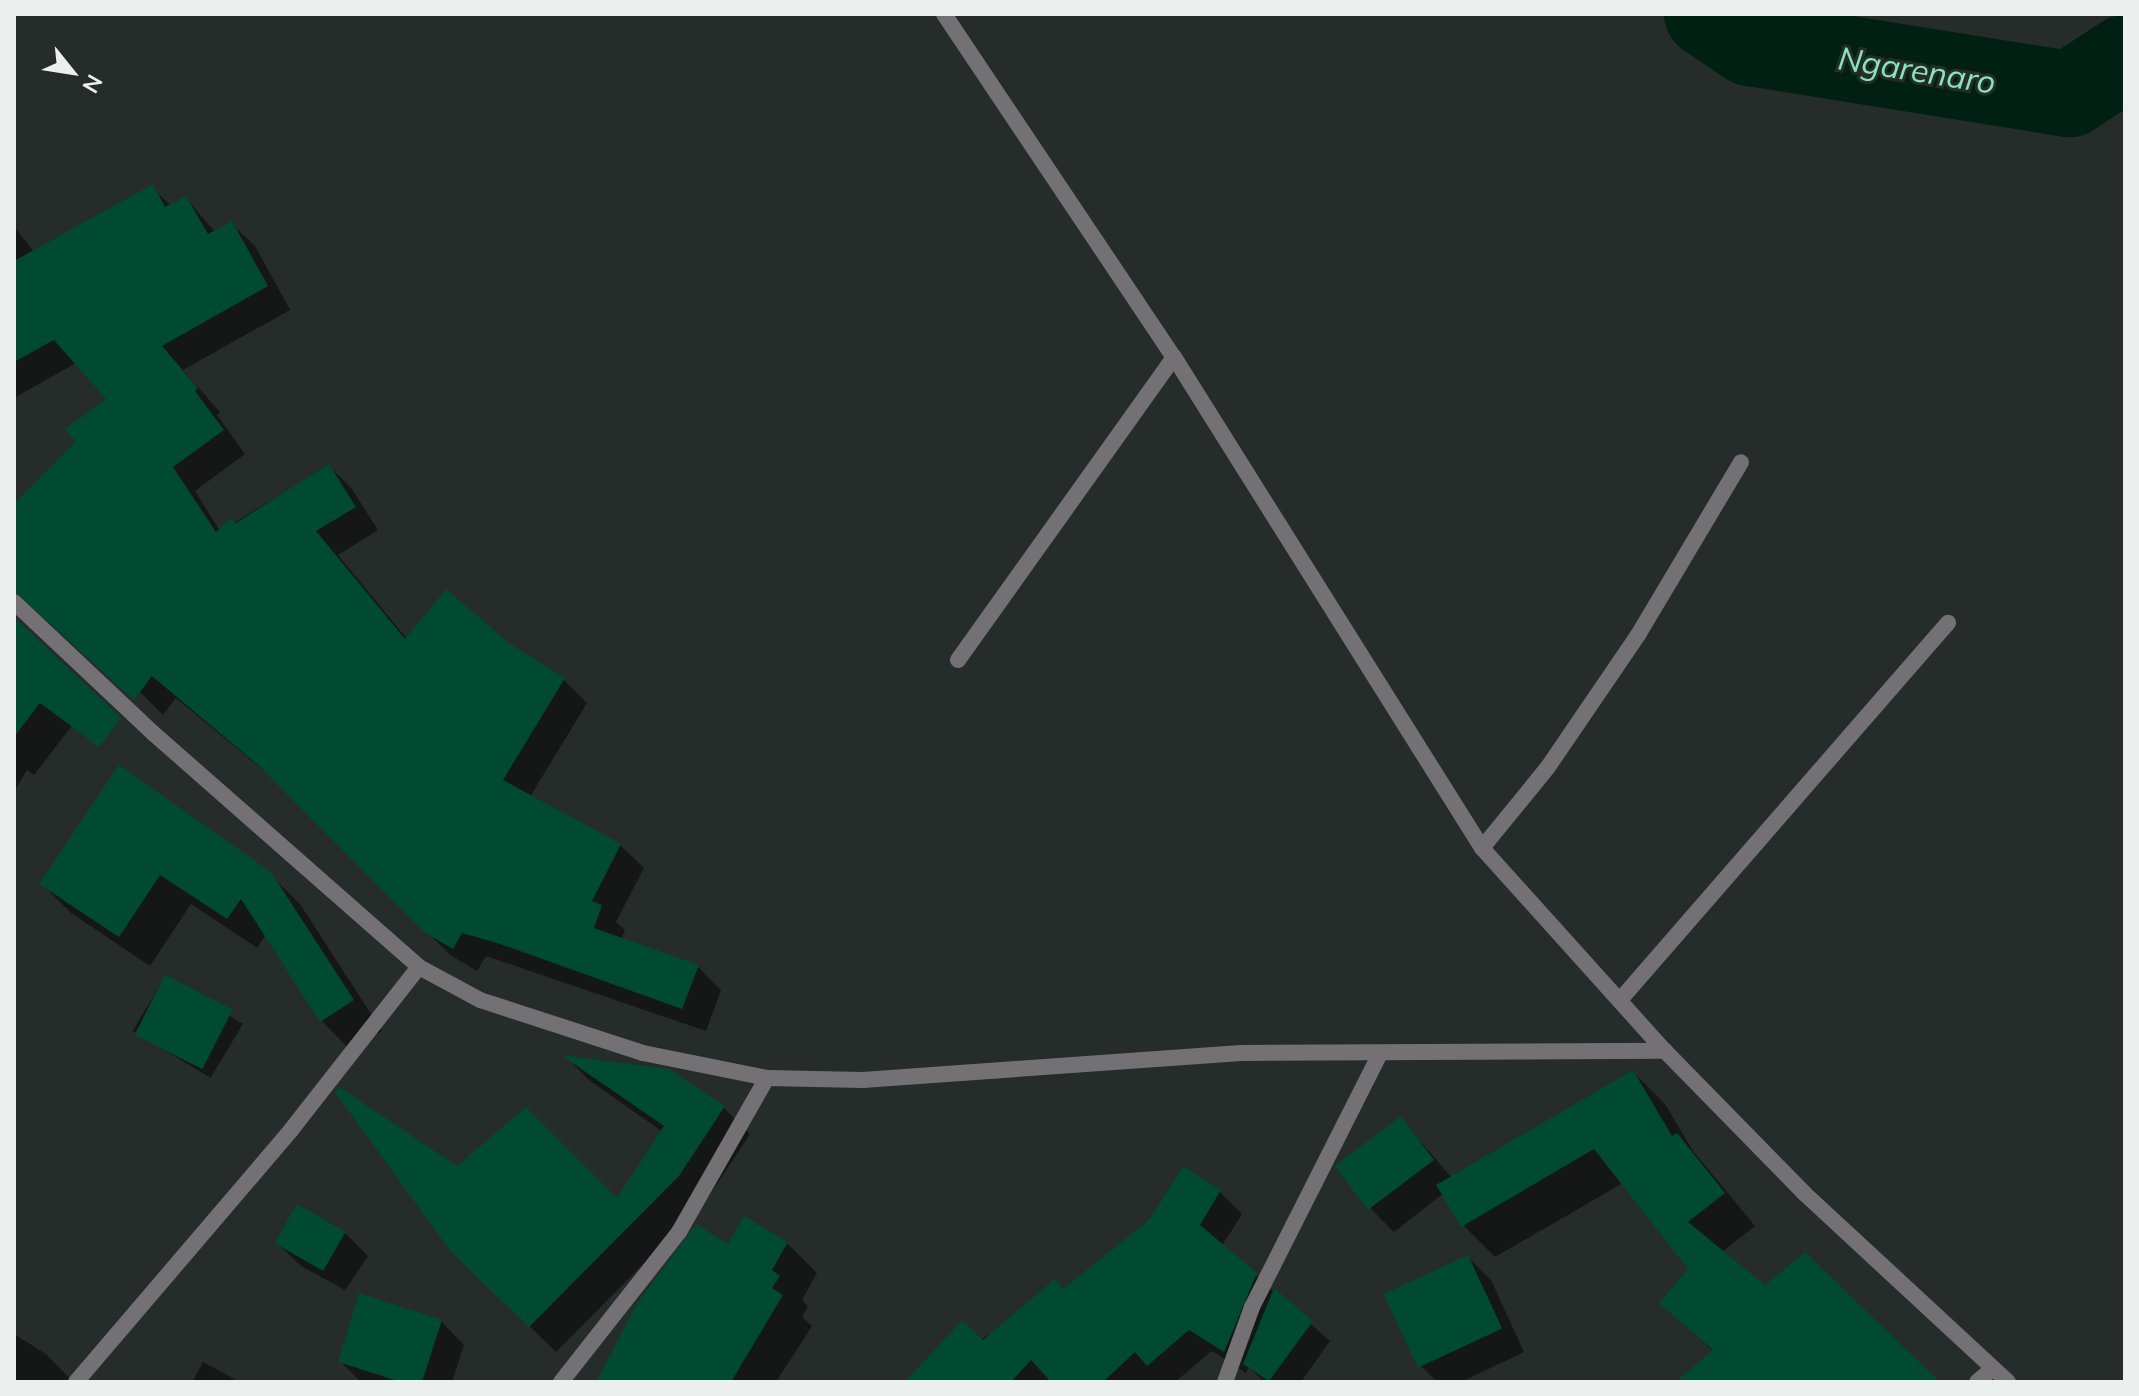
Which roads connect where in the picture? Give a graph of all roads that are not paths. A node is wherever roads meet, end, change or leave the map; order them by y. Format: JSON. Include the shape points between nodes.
{"nodes":[{"id":1,"x":944,"y":14,"type":"edge"},
{"id":2,"x":1174,"y":357,"type":"junction"},
{"id":3,"x":1741,"y":462,"type":"dead end"},
{"id":4,"x":14,"y":602,"type":"edge"},
{"id":5,"x":1948,"y":623,"type":"dead end"},
{"id":6,"x":958,"y":660,"type":"dead end"},
{"id":7,"x":1482,"y":848,"type":"junction"},
{"id":8,"x":419,"y":967,"type":"junction"},
{"id":9,"x":1620,"y":1000,"type":"junction"},
{"id":10,"x":1665,"y":1051,"type":"junction"},
{"id":11,"x":1380,"y":1054,"type":"junction"},
{"id":12,"x":767,"y":1078,"type":"junction"},
{"id":13,"x":1993,"y":1368,"type":"junction"},
{"id":14,"x":76,"y":1382,"type":"edge"},
{"id":15,"x":561,"y":1382,"type":"edge"},
{"id":16,"x":1225,"y":1382,"type":"edge"},
{"id":17,"x":1977,"y":1382,"type":"edge"},
{"id":18,"x":2008,"y":1382,"type":"edge"}],
"edges":[{"from":1,"to":2,"type":"street"},
{"from":2,"to":6,"type":"street"},
{"from":2,"to":7,"type":"street"},
{"from":3,"to":7,"type":"street","via":[[1638,635],[1548,767]]},
{"from":4,"to":8,"type":"street","via":[[153,733]]},
{"from":5,"to":9,"type":"street"},
{"from":7,"to":9,"type":"street"},
{"from":8,"to":12,"type":"street","via":[[480,1000],[643,1053]]},
{"from":8,"to":14,"type":"street","via":[[291,1130]]},
{"from":9,"to":10,"type":"street"},
{"from":10,"to":11,"type":"street"},
{"from":10,"to":13,"type":"street","via":[[1804,1193]]},
{"from":11,"to":12,"type":"street","via":[[1241,1053],[932,1077]]},
{"from":11,"to":16,"type":"street","via":[[1252,1307]]},
{"from":12,"to":15,"type":"street","via":[[679,1232]]},
{"from":13,"to":17,"type":"street"},
{"from":13,"to":18,"type":"street"}]}
